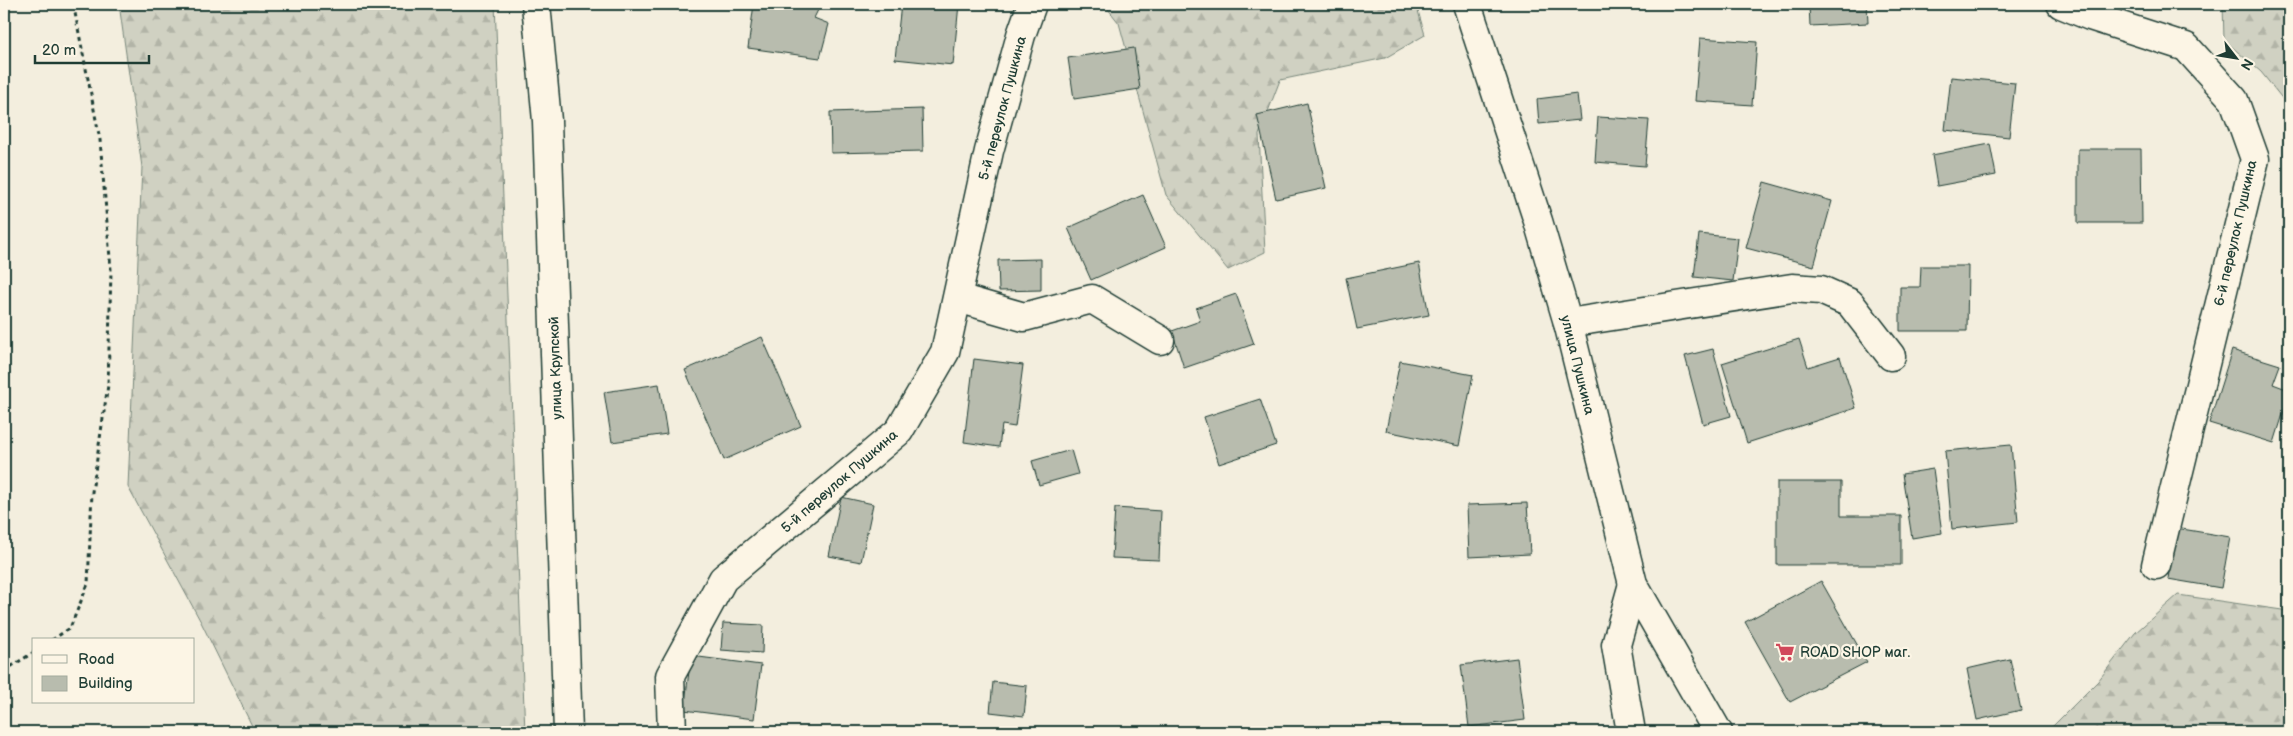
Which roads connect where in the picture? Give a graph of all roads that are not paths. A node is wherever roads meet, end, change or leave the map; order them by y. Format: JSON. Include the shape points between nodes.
{"nodes":[{"id":1,"x":536,"y":4,"type":"edge"},
{"id":2,"x":1032,"y":4,"type":"edge"},
{"id":3,"x":1467,"y":4,"type":"edge"},
{"id":4,"x":2062,"y":4,"type":"edge"},
{"id":5,"x":958,"y":298,"type":"junction"},
{"id":6,"x":1568,"y":323,"type":"junction"},
{"id":7,"x":1160,"y":340,"type":"dead end"},
{"id":8,"x":1891,"y":356,"type":"dead end"},
{"id":9,"x":2156,"y":566,"type":"dead end"},
{"id":10,"x":1633,"y":584,"type":"junction"},
{"id":11,"x":568,"y":732,"type":"edge"},
{"id":12,"x":672,"y":732,"type":"edge"},
{"id":13,"x":1630,"y":732,"type":"edge"},
{"id":14,"x":1718,"y":732,"type":"edge"}],
"edges":[{"from":1,"to":11,"type":"main road","name":"улица Крупской","via":[[547,121]]},
{"from":2,"to":5,"type":"main road","name":"5-й переулок Пушкина","via":[[989,151]]},
{"from":3,"to":6,"type":"main road","name":"улица Пушкина"},
{"from":4,"to":9,"type":"main road","name":"6-й переулок Пушкина","via":[[2186,47],[2234,100],[2255,159]]},
{"from":5,"to":7,"type":"main road","via":[[1024,316],[1092,300]]},
{"from":5,"to":12,"type":"main road","name":"5-й переулок Пушкина","via":[[945,352],[898,431],[723,579],[670,676]]},
{"from":6,"to":8,"type":"main road","via":[[1792,288],[1821,290],[1850,303]]},
{"from":6,"to":10,"type":"main road","name":"улица Пушкина"},
{"from":10,"to":13,"type":"main road","name":"улица Пушкина","via":[[1616,645]]},
{"from":10,"to":14,"type":"main road"}]}
